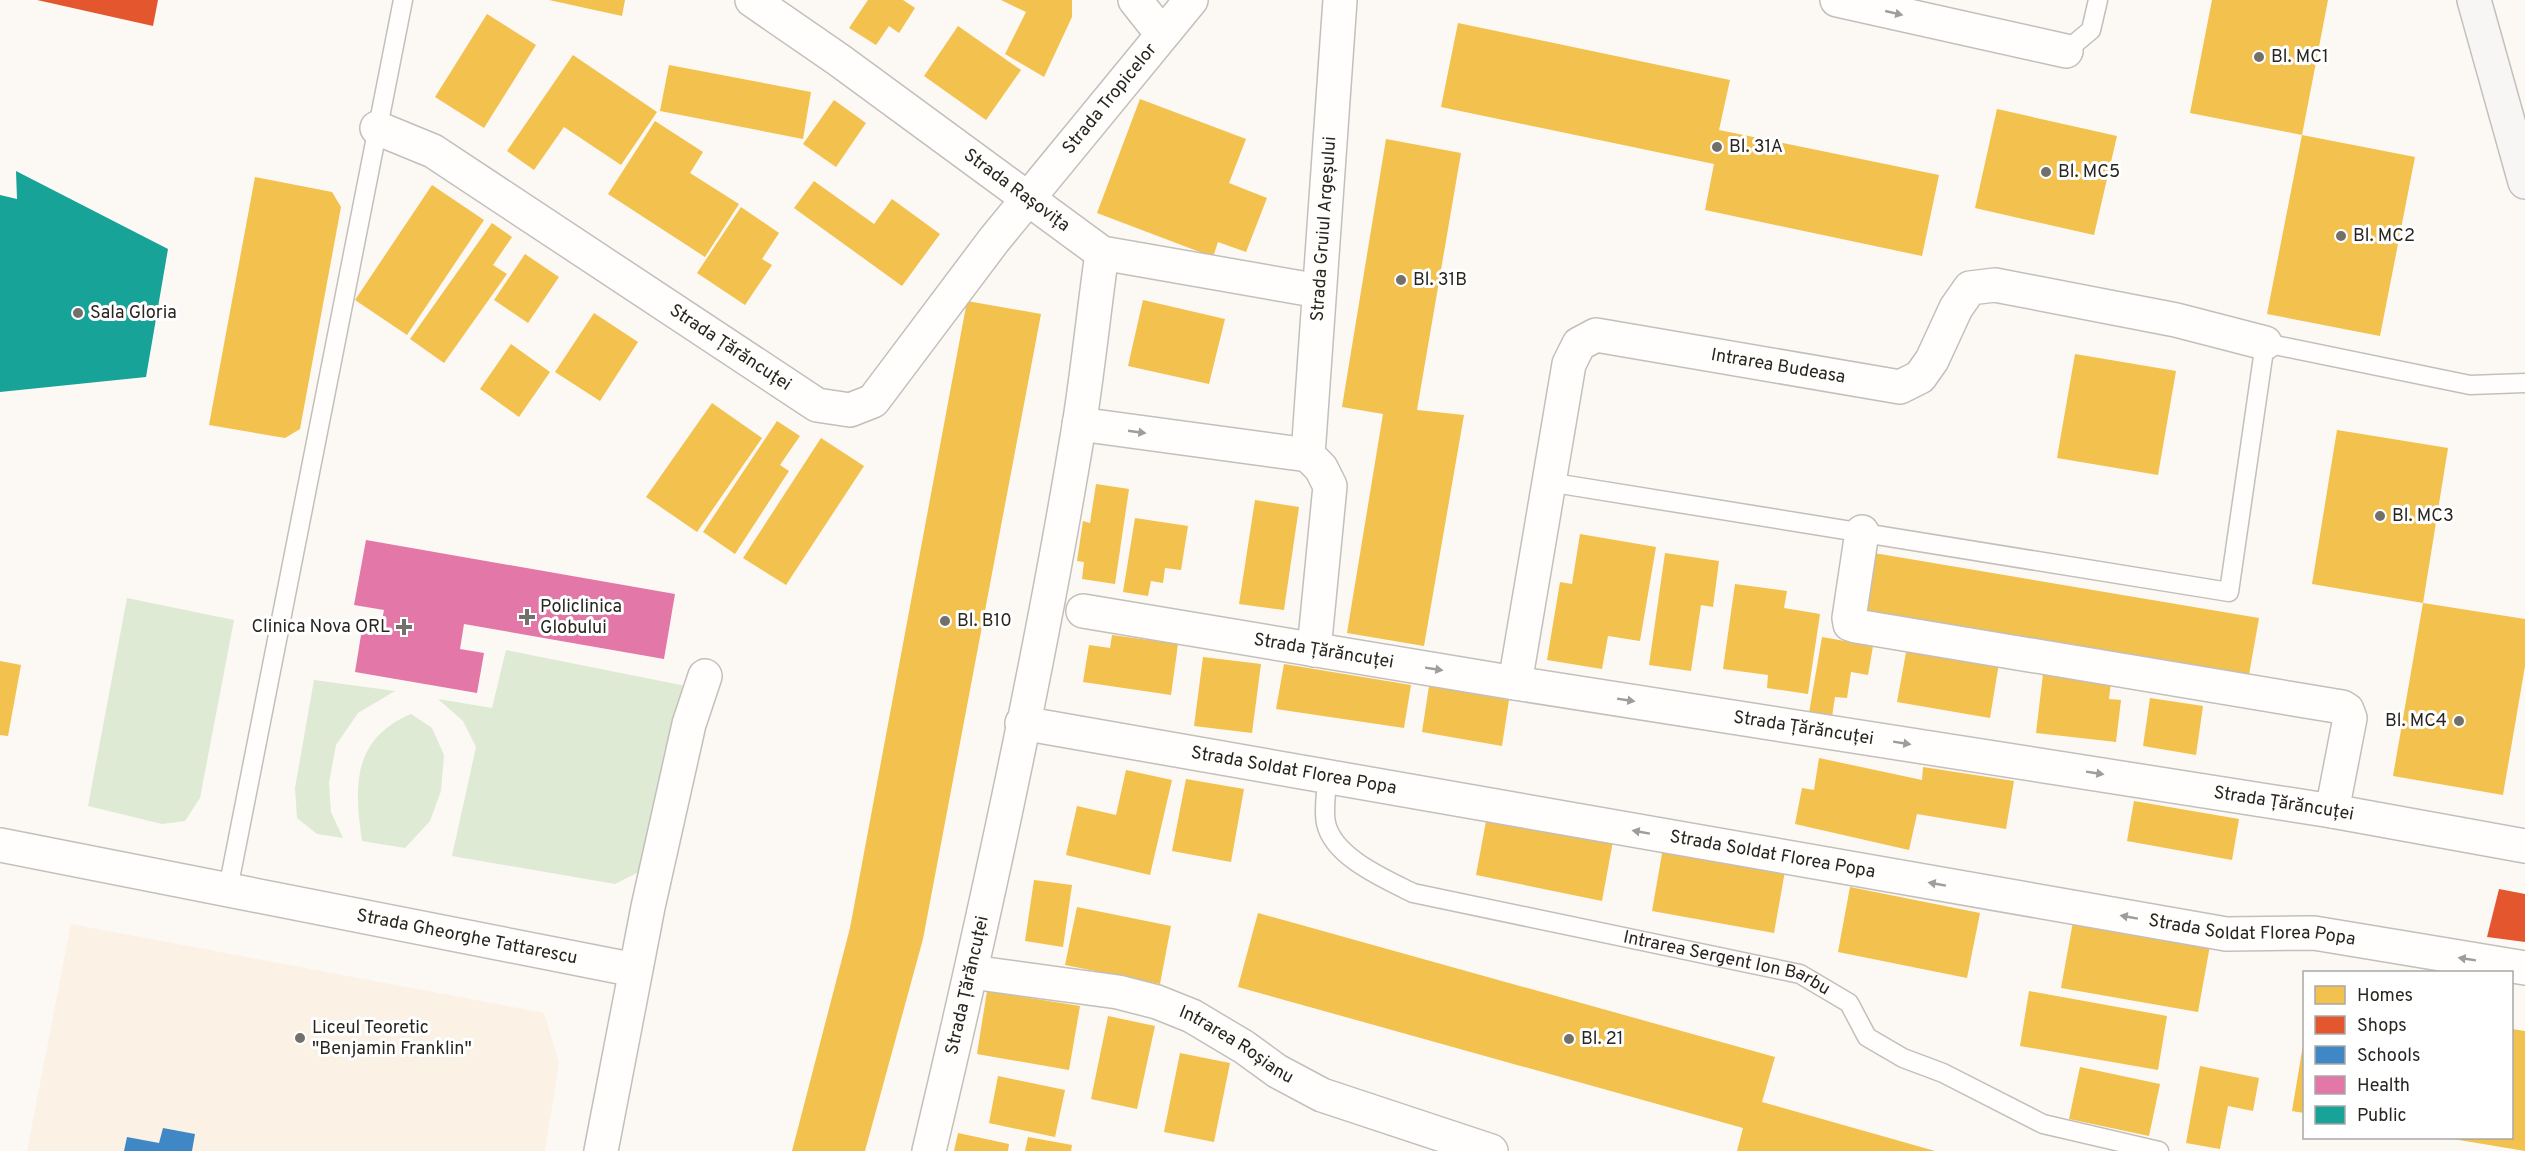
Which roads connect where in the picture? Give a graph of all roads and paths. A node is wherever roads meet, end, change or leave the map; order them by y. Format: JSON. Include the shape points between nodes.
{"nodes":[{"id":1,"x":403,"y":0,"type":"edge"},
{"id":2,"x":752,"y":0,"type":"edge"},
{"id":3,"x":1135,"y":0,"type":"edge"},
{"id":4,"x":1191,"y":0,"type":"edge"},
{"id":5,"x":1340,"y":0,"type":"edge"},
{"id":6,"x":1837,"y":0,"type":"edge"},
{"id":7,"x":2098,"y":0,"type":"edge"},
{"id":8,"x":2474,"y":0,"type":"edge"},
{"id":9,"x":1162,"y":34,"type":"junction"},
{"id":10,"x":2066,"y":51,"type":"joint"},
{"id":11,"x":377,"y":128,"type":"junction"},
{"id":12,"x":2525,"y":182,"type":"edge"},
{"id":13,"x":1028,"y":198,"type":"junction"},
{"id":14,"x":1102,"y":253,"type":"junction"},
{"id":15,"x":1319,"y":291,"type":"junction"},
{"id":16,"x":2265,"y":343,"type":"junction"},
{"id":17,"x":2525,"y":383,"type":"edge"},
{"id":18,"x":1079,"y":424,"type":"junction"},
{"id":19,"x":1308,"y":455,"type":"junction"},
{"id":20,"x":1548,"y":482,"type":"junction"},
{"id":21,"x":1862,"y":532,"type":"junction"},
{"id":22,"x":1083,"y":611,"type":"dead end"},
{"id":23,"x":1314,"y":650,"type":"junction"},
{"id":24,"x":705,"y":676,"type":"dead end"},
{"id":25,"x":1515,"y":683,"type":"junction"},
{"id":26,"x":1023,"y":723,"type":"junction"},
{"id":27,"x":1327,"y":776,"type":"junction"},
{"id":28,"x":2332,"y":811,"type":"junction"},
{"id":29,"x":0,"y":844,"type":"edge"},
{"id":30,"x":2525,"y":846,"type":"edge"},
{"id":31,"x":228,"y":889,"type":"junction"},
{"id":32,"x":2525,"y":968,"type":"edge"},
{"id":33,"x":635,"y":970,"type":"junction"},
{"id":34,"x":971,"y":972,"type":"junction"},
{"id":35,"x":601,"y":1151,"type":"edge"},
{"id":36,"x":929,"y":1151,"type":"edge"},
{"id":37,"x":1491,"y":1151,"type":"edge"},
{"id":38,"x":2159,"y":1151,"type":"edge"}],
"edges":[{"from":1,"to":11,"type":"lane"},
{"from":2,"to":13,"type":"street","name":"Strada Rașovița"},
{"from":3,"to":9,"type":"street"},
{"from":4,"to":9,"type":"street","name":"Strada Tropicelor"},
{"from":5,"to":15,"type":"street","name":"Strada Gruiul Argeșului"},
{"from":6,"to":10,"type":"street","one_way":true},
{"from":7,"to":10,"type":"lane","via":[[2091,30]]},
{"from":8,"to":12,"type":"street"},
{"from":9,"to":13,"type":"street","name":"Strada Tropicelor"},
{"from":11,"to":13,"type":"street","name":"Strada Țărăncuței","via":[[433,151],[817,405],[850,410],[873,401]]},
{"from":11,"to":31,"type":"lane"},
{"from":13,"to":14,"type":"street","name":"Strada Rașovița"},
{"from":14,"to":15,"type":"street","name":"Strada Rașovița"},
{"from":14,"to":18,"type":"street","name":"Strada Țărăncuței"},
{"from":15,"to":19,"type":"street","name":"Strada Gruiul Argeșului"},
{"from":16,"to":17,"type":"lane","via":[[2470,385]]},
{"from":16,"to":20,"type":"street","name":"Intrarea Budeasa","via":[[2176,320],[1995,285],[1970,288],[1956,308],[1932,360],[1920,376],[1900,387],[1596,335],[1579,344],[1569,364]]},
{"from":16,"to":21,"type":"lane","via":[[2229,592]]},
{"from":18,"to":19,"type":"street","one_way":true},
{"from":18,"to":26,"type":"street","name":"Strada Țărăncuței"},
{"from":19,"to":23,"type":"street","via":[[1321,468],[1330,486]]},
{"from":20,"to":21,"type":"lane"},
{"from":20,"to":25,"type":"street","name":"Intrarea Budeasa"},
{"from":21,"to":28,"type":"street","via":[[1850,624],[2342,707],[2350,718]]},
{"from":22,"to":23,"type":"street","name":"Strada Țărăncuței"},
{"from":23,"to":25,"type":"street","name":"Strada Țărăncuței","one_way":true},
{"from":24,"to":33,"type":"street","via":[[689,724]]},
{"from":25,"to":28,"type":"street","name":"Strada Țărăncuței","one_way":true},
{"from":26,"to":27,"type":"street","name":"Strada Soldat Florea Popa"},
{"from":26,"to":34,"type":"street","name":"Strada Țărăncuței"},
{"from":32,"to":27,"type":"street","name":"Strada Soldat Florea Popa","one_way":true,"via":[[2314,933],[2226,934]]},
{"from":27,"to":38,"type":"lane","name":"Intrarea Sergent Ion Barbu","via":[[1326,824],[1341,851],[1413,893],[1800,974],[1849,1003],[1868,1037],[1903,1058],[1943,1073],[2043,1124]]},
{"from":28,"to":30,"type":"street","name":"Strada Țărăncuței"},
{"from":29,"to":31,"type":"street","name":"Strada Gheorghe Tattarescu"},
{"from":31,"to":33,"type":"street","name":"Strada Gheorghe Tattarescu"},
{"from":33,"to":35,"type":"street"},
{"from":34,"to":36,"type":"street","name":"Strada Țărăncuței"},
{"from":34,"to":37,"type":"street","name":"Intrarea Roșianu","via":[[1118,992],[1157,1002],[1192,1016],[1322,1095]]}]}
